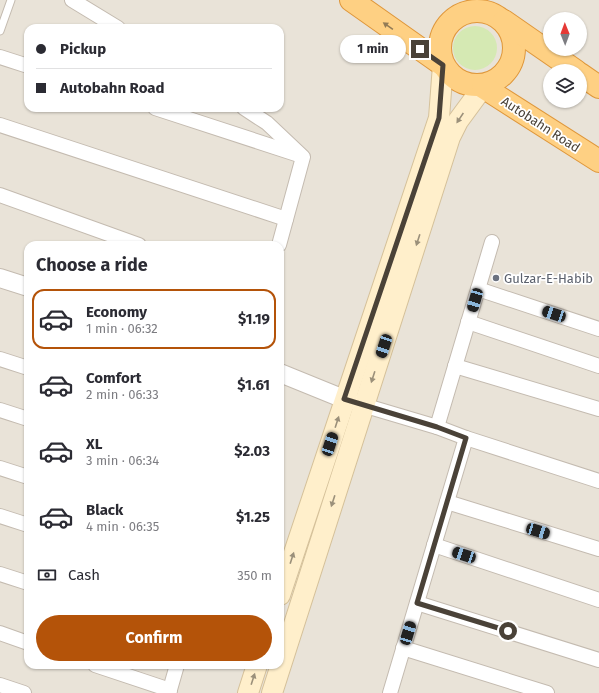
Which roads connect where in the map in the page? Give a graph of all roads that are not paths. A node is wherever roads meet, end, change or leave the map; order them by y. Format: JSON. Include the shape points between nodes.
{"nodes":[{"id":1,"x":11,"y":0,"type":"edge"},
{"id":2,"x":72,"y":0,"type":"edge"},
{"id":3,"x":351,"y":0,"type":"edge"},
{"id":4,"x":473,"y":0,"type":"edge"},
{"id":5,"x":499,"y":18,"type":"junction"},
{"id":6,"x":111,"y":24,"type":"edge"},
{"id":7,"x":0,"y":31,"type":"edge"},
{"id":8,"x":0,"y":57,"type":"edge"},
{"id":9,"x":566,"y":64,"type":"edge"},
{"id":10,"x":24,"y":65,"type":"edge"},
{"id":11,"x":443,"y":65,"type":"junction"},
{"id":12,"x":587,"y":79,"type":"edge"},
{"id":13,"x":483,"y":86,"type":"junction"},
{"id":14,"x":599,"y":87,"type":"edge"},
{"id":15,"x":167,"y":112,"type":"edge"},
{"id":16,"x":250,"y":112,"type":"edge"},
{"id":17,"x":0,"y":125,"type":"edge"},
{"id":18,"x":303,"y":157,"type":"junction"},
{"id":19,"x":599,"y":161,"type":"edge"},
{"id":20,"x":0,"y":196,"type":"edge"},
{"id":21,"x":286,"y":218,"type":"junction"},
{"id":22,"x":128,"y":241,"type":"edge"},
{"id":23,"x":280,"y":241,"type":"edge"},
{"id":24,"x":492,"y":242,"type":"dead end"},
{"id":25,"x":0,"y":278,"type":"edge"},
{"id":26,"x":24,"y":286,"type":"edge"},
{"id":27,"x":478,"y":289,"type":"junction"},
{"id":28,"x":468,"y":322,"type":"junction"},
{"id":29,"x":599,"y":329,"type":"edge"},
{"id":30,"x":0,"y":359,"type":"edge"},
{"id":31,"x":455,"y":366,"type":"junction"},
{"id":32,"x":599,"y":366,"type":"edge"},
{"id":33,"x":24,"y":367,"type":"edge"},
{"id":34,"x":284,"y":375,"type":"edge"},
{"id":35,"x":344,"y":399,"type":"junction"},
{"id":36,"x":364,"y":405,"type":"junction"},
{"id":37,"x":599,"y":409,"type":"edge"},
{"id":38,"x":0,"y":410,"type":"edge"},
{"id":39,"x":24,"y":418,"type":"edge"},
{"id":40,"x":437,"y":427,"type":"junction"},
{"id":41,"x":466,"y":438,"type":"junction"},
{"id":42,"x":0,"y":468,"type":"edge"},
{"id":43,"x":24,"y":476,"type":"edge"},
{"id":44,"x":599,"y":481,"type":"edge"},
{"id":45,"x":447,"y":502,"type":"junction"},
{"id":46,"x":0,"y":516,"type":"edge"},
{"id":47,"x":24,"y":524,"type":"edge"},
{"id":48,"x":434,"y":545,"type":"junction"},
{"id":49,"x":599,"y":549,"type":"edge"},
{"id":50,"x":0,"y":574,"type":"edge"},
{"id":51,"x":24,"y":581,"type":"edge"},
{"id":52,"x":284,"y":583,"type":"edge"},
{"id":53,"x":599,"y":600,"type":"edge"},
{"id":54,"x":417,"y":603,"type":"junction"},
{"id":55,"x":0,"y":633,"type":"edge"},
{"id":56,"x":24,"y":642,"type":"edge"},
{"id":57,"x":403,"y":648,"type":"junction"},
{"id":58,"x":284,"y":655,"type":"edge"},
{"id":59,"x":599,"y":660,"type":"edge"},
{"id":60,"x":106,"y":669,"type":"edge"},
{"id":61,"x":176,"y":669,"type":"edge"},
{"id":62,"x":256,"y":669,"type":"edge"},
{"id":63,"x":280,"y":669,"type":"edge"},
{"id":64,"x":0,"y":685,"type":"edge"},
{"id":65,"x":169,"y":692,"type":"edge"},
{"id":66,"x":24,"y":693,"type":"edge"},
{"id":67,"x":248,"y":693,"type":"edge"},
{"id":68,"x":272,"y":693,"type":"edge"},
{"id":69,"x":390,"y":693,"type":"edge"},
{"id":70,"x":547,"y":693,"type":"edge"}],
"edges":[{"from":1,"to":7,"type":"lane"},
{"from":2,"to":6,"type":"street"},
{"from":11,"to":3,"type":"highway","one_way":true},
{"from":4,"to":5,"type":"highway"},
{"from":5,"to":9,"type":"highway"},
{"from":5,"to":11,"type":"highway","via":[[488,12],[475,11],[452,20],[440,42]]},
{"from":5,"to":13,"type":"highway","via":[[508,26],[513,37],[513,60],[499,79]]},
{"from":8,"to":10,"type":"street"},
{"from":11,"to":13,"type":"highway","via":[[457,80]]},
{"from":11,"to":35,"type":"main road","via":[[439,118]]},
{"from":12,"to":14,"type":"highway"},
{"from":13,"to":19,"type":"highway","name":"Autobahn Road"},
{"from":13,"to":36,"type":"main road","one_way":true,"via":[[454,129]]},
{"from":15,"to":18,"type":"street"},
{"from":16,"to":18,"type":"street","via":[[267,123]]},
{"from":17,"to":21,"type":"street"},
{"from":18,"to":21,"type":"street"},
{"from":20,"to":22,"type":"street"},
{"from":21,"to":23,"type":"street"},
{"from":24,"to":27,"type":"street"},
{"from":25,"to":26,"type":"street"},
{"from":27,"to":28,"type":"street"},
{"from":27,"to":29,"type":"street"},
{"from":28,"to":31,"type":"street"},
{"from":28,"to":32,"type":"street"},
{"from":30,"to":33,"type":"street"},
{"from":31,"to":37,"type":"street"},
{"from":31,"to":40,"type":"street"},
{"from":34,"to":35,"type":"street"},
{"from":35,"to":36,"type":"street"},
{"from":52,"to":35,"type":"main road","one_way":true},
{"from":36,"to":40,"type":"street"},
{"from":36,"to":58,"type":"main road","one_way":true},
{"from":38,"to":39,"type":"street"},
{"from":40,"to":41,"type":"street"},
{"from":41,"to":44,"type":"street"},
{"from":41,"to":45,"type":"street"},
{"from":42,"to":43,"type":"street"},
{"from":45,"to":48,"type":"street"},
{"from":45,"to":49,"type":"street"},
{"from":46,"to":47,"type":"street"},
{"from":48,"to":53,"type":"street"},
{"from":48,"to":54,"type":"street"},
{"from":50,"to":51,"type":"street"},
{"from":54,"to":57,"type":"street"},
{"from":54,"to":59,"type":"street"},
{"from":55,"to":56,"type":"street"},
{"from":57,"to":69,"type":"street"},
{"from":57,"to":70,"type":"street"},
{"from":60,"to":65,"type":"street"},
{"from":61,"to":65,"type":"street"},
{"from":67,"to":62,"type":"main road","one_way":true},
{"from":63,"to":68,"type":"main road","one_way":true},
{"from":64,"to":66,"type":"street"}]}
